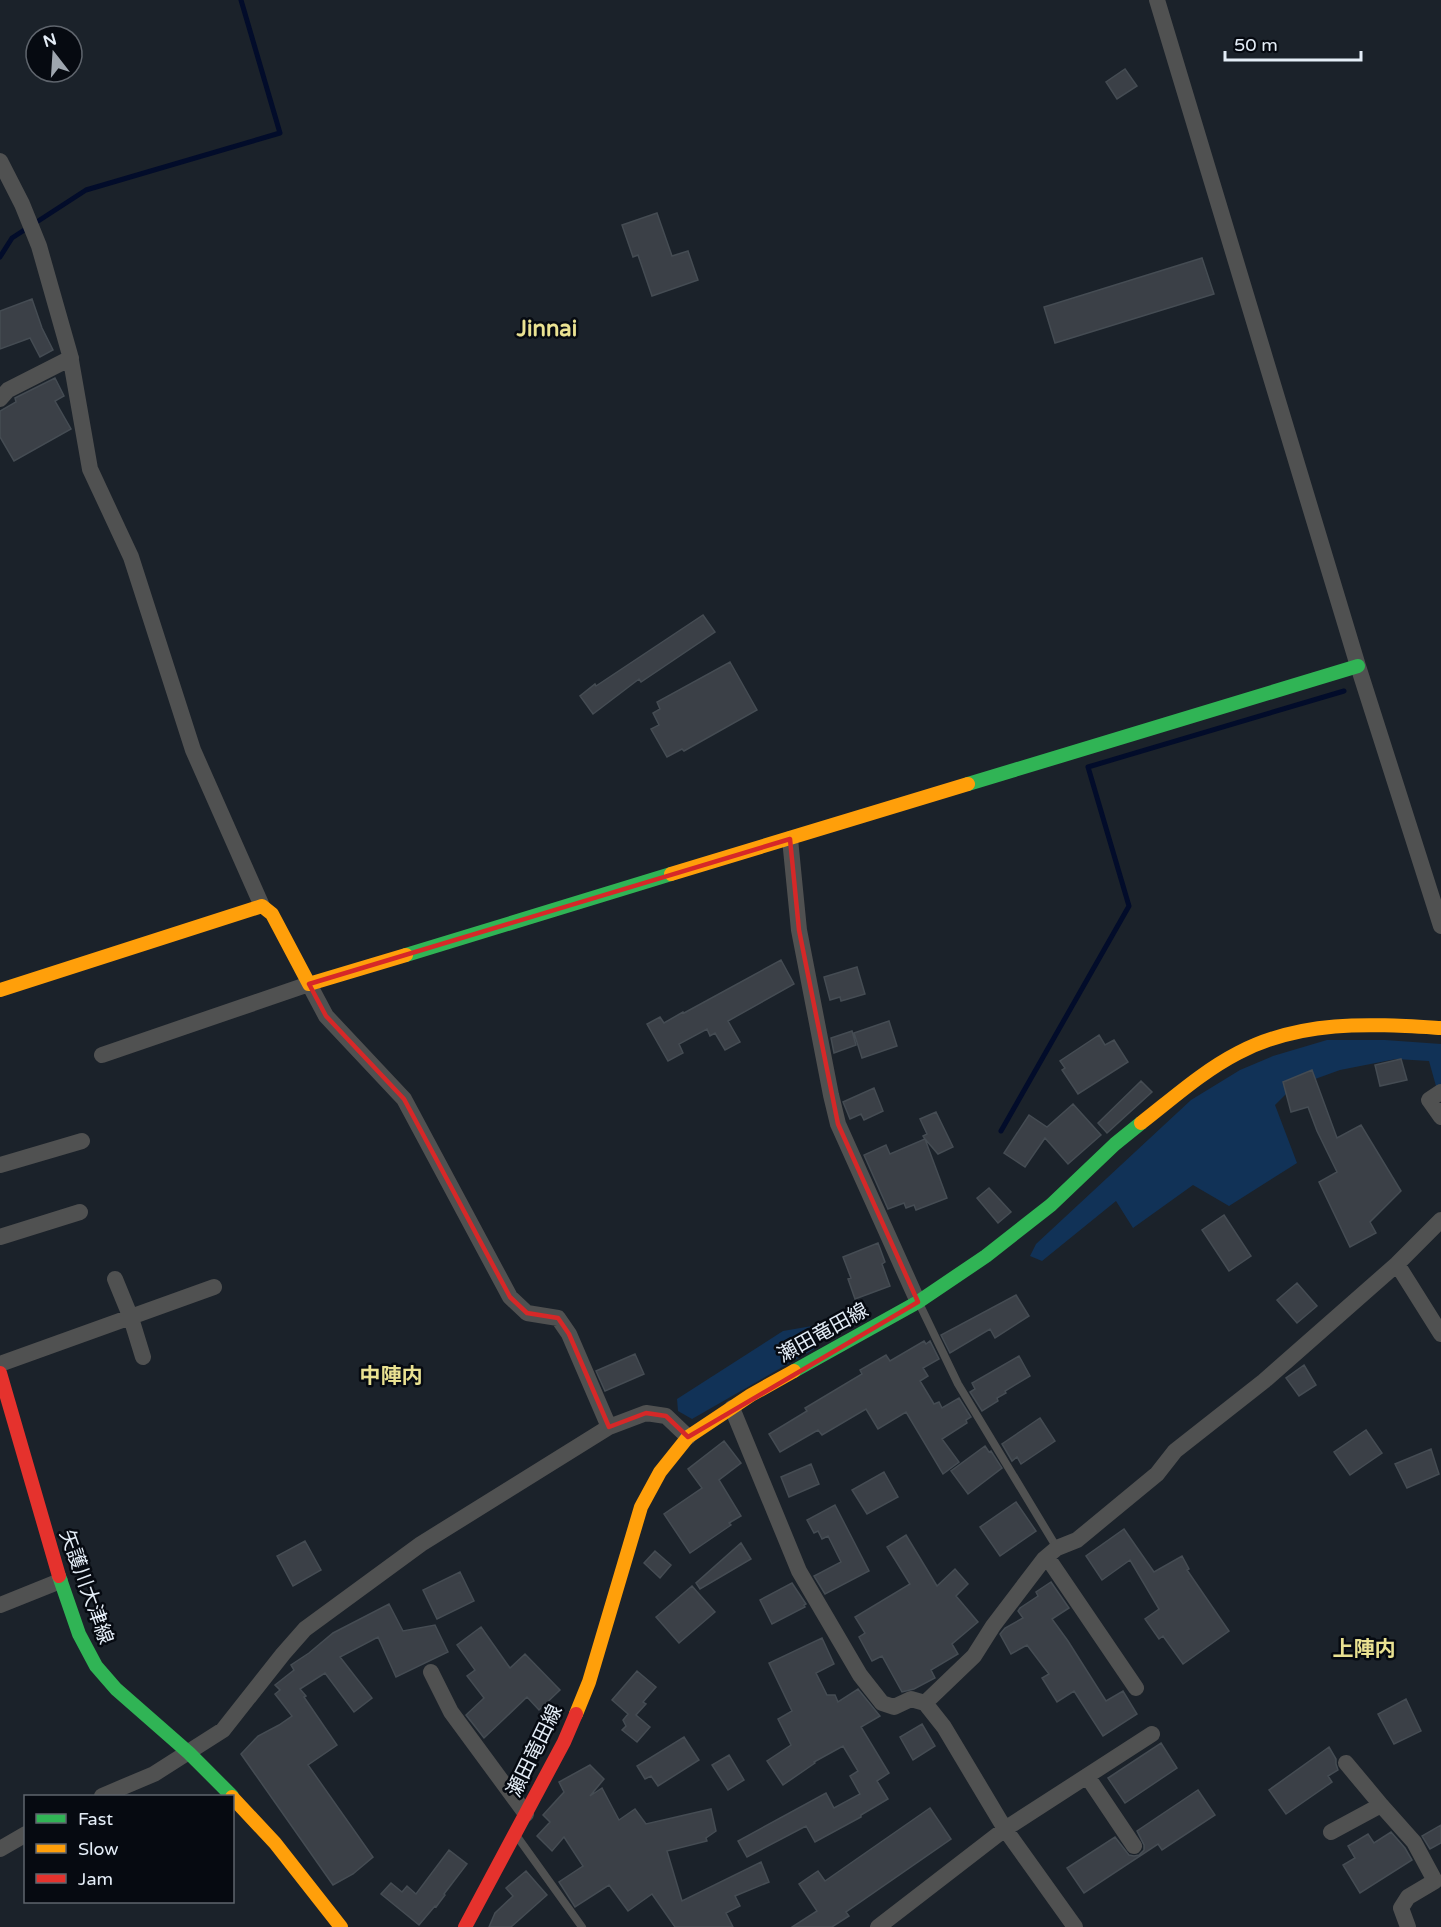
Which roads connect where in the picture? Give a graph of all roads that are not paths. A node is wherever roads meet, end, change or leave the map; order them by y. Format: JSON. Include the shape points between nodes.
{"nodes":[{"id":1,"x":1158,"y":0,"type":"edge"},
{"id":2,"x":0,"y":161,"type":"edge"},
{"id":3,"x":71,"y":358,"type":"junction"},
{"id":4,"x":0,"y":399,"type":"edge"},
{"id":5,"x":1358,"y":666,"type":"junction"},
{"id":6,"x":790,"y":839,"type":"junction"},
{"id":7,"x":262,"y":906,"type":"junction"},
{"id":8,"x":1441,"y":926,"type":"edge"},
{"id":9,"x":309,"y":984,"type":"junction"},
{"id":10,"x":0,"y":990,"type":"edge"},
{"id":11,"x":1441,"y":1028,"type":"edge"},
{"id":12,"x":102,"y":1055,"type":"dead end"},
{"id":13,"x":1441,"y":1092,"type":"edge"},
{"id":14,"x":1441,"y":1116,"type":"edge"},
{"id":15,"x":82,"y":1141,"type":"dead end"},
{"id":16,"x":0,"y":1165,"type":"edge"},
{"id":17,"x":80,"y":1212,"type":"dead end"},
{"id":18,"x":1441,"y":1220,"type":"edge"},
{"id":19,"x":0,"y":1237,"type":"edge"},
{"id":20,"x":1397,"y":1264,"type":"junction"},
{"id":21,"x":115,"y":1279,"type":"dead end"},
{"id":22,"x":214,"y":1287,"type":"dead end"},
{"id":23,"x":918,"y":1302,"type":"junction"},
{"id":24,"x":130,"y":1318,"type":"junction"},
{"id":25,"x":1441,"y":1334,"type":"edge"},
{"id":26,"x":143,"y":1357,"type":"dead end"},
{"id":27,"x":0,"y":1364,"type":"edge"},
{"id":28,"x":0,"y":1373,"type":"edge"},
{"id":29,"x":732,"y":1408,"type":"junction"},
{"id":30,"x":609,"y":1427,"type":"junction"},
{"id":31,"x":688,"y":1437,"type":"junction"},
{"id":32,"x":1052,"y":1552,"type":"junction"},
{"id":33,"x":60,"y":1581,"type":"junction"},
{"id":34,"x":0,"y":1605,"type":"edge"},
{"id":35,"x":431,"y":1672,"type":"dead end"},
{"id":36,"x":1136,"y":1688,"type":"dead end"},
{"id":37,"x":926,"y":1702,"type":"junction"},
{"id":38,"x":1152,"y":1734,"type":"dead end"},
{"id":39,"x":189,"y":1753,"type":"junction"},
{"id":40,"x":1346,"y":1763,"type":"dead end"},
{"id":41,"x":1087,"y":1776,"type":"junction"},
{"id":42,"x":107,"y":1795,"type":"edge"},
{"id":43,"x":230,"y":1795,"type":"edge"},
{"id":44,"x":234,"y":1799,"type":"edge"},
{"id":45,"x":1380,"y":1805,"type":"junction"},
{"id":46,"x":526,"y":1814,"type":"junction"},
{"id":47,"x":1005,"y":1829,"type":"junction"},
{"id":48,"x":1330,"y":1832,"type":"dead end"},
{"id":49,"x":515,"y":1834,"type":"junction"},
{"id":50,"x":24,"y":1835,"type":"edge"},
{"id":51,"x":1134,"y":1845,"type":"dead end"},
{"id":52,"x":0,"y":1849,"type":"edge"},
{"id":53,"x":341,"y":1927,"type":"edge"},
{"id":54,"x":465,"y":1927,"type":"edge"},
{"id":55,"x":582,"y":1927,"type":"edge"},
{"id":56,"x":878,"y":1927,"type":"edge"},
{"id":57,"x":1075,"y":1927,"type":"edge"},
{"id":58,"x":1408,"y":1927,"type":"edge"}],
"edges":[{"from":1,"to":5,"type":"street"},
{"from":2,"to":3,"type":"street","via":[[39,246]]},
{"from":3,"to":4,"type":"street","via":[[8,390]]},
{"from":3,"to":7,"type":"street","via":[[90,469],[131,557],[193,750]]},
{"from":5,"to":6,"type":"main road"},
{"from":5,"to":8,"type":"street"},
{"from":6,"to":9,"type":"main road"},
{"from":6,"to":23,"type":"street","via":[[799,930],[838,1124]]},
{"from":7,"to":9,"type":"main road","via":[[272,914]]},
{"from":7,"to":10,"type":"main road"},
{"from":9,"to":12,"type":"street"},
{"from":9,"to":30,"type":"street","via":[[326,1016],[404,1099],[510,1297],[527,1313],[558,1318],[569,1334]]},
{"from":11,"to":23,"type":"main road","name":"瀬田竜田線","via":[[1332,1026],[1279,1036],[1239,1053],[1194,1081],[1115,1144],[986,1257]]},
{"from":13,"to":14,"type":"street","via":[[1429,1100]]},
{"from":15,"to":16,"type":"street"},
{"from":17,"to":19,"type":"street"},
{"from":18,"to":20,"type":"street"},
{"from":20,"to":25,"type":"street"},
{"from":20,"to":32,"type":"street","via":[[1264,1381],[1175,1451],[1157,1474],[1077,1540]]},
{"from":21,"to":24,"type":"street"},
{"from":22,"to":24,"type":"street"},
{"from":23,"to":29,"type":"main road","name":"瀬田竜田線"},
{"from":23,"to":32,"type":"lane","via":[[958,1384]]},
{"from":24,"to":26,"type":"street"},
{"from":24,"to":27,"type":"street"},
{"from":28,"to":33,"type":"main road","name":"矢護川大津線"},
{"from":29,"to":31,"type":"main road","name":"瀬田竜田線"},
{"from":29,"to":37,"type":"street","via":[[799,1571],[860,1675],[882,1703],[894,1707],[911,1700]]},
{"from":30,"to":31,"type":"street","via":[[646,1413],[666,1416]]},
{"from":30,"to":39,"type":"street","via":[[420,1544],[305,1629],[223,1730]]},
{"from":31,"to":46,"type":"main road","name":"瀬田竜田線","via":[[660,1472],[640,1507],[589,1682],[564,1742]]},
{"from":32,"to":36,"type":"street"},
{"from":32,"to":37,"type":"street","via":[[974,1656]]},
{"from":33,"to":34,"type":"street"},
{"from":33,"to":39,"type":"main road","name":"矢護川大津線","via":[[79,1634],[96,1666],[116,1689]]},
{"from":35,"to":46,"type":"street","via":[[451,1712]]},
{"from":37,"to":47,"type":"street"},
{"from":38,"to":41,"type":"street"},
{"from":39,"to":42,"type":"street"},
{"from":39,"to":43,"type":"main road","name":"矢護川大津線"},
{"from":40,"to":45,"type":"street"},
{"from":41,"to":47,"type":"street"},
{"from":41,"to":51,"type":"street"},
{"from":44,"to":53,"type":"main road","name":"矢護川大津線","via":[[275,1843]]},
{"from":45,"to":48,"type":"street"},
{"from":45,"to":58,"type":"street","via":[[1414,1842],[1435,1881],[1404,1902],[1401,1908]]},
{"from":46,"to":49,"type":"main road","name":"瀬田竜田線"},
{"from":47,"to":56,"type":"street"},
{"from":47,"to":57,"type":"street"},
{"from":49,"to":54,"type":"main road","name":"瀬田竜田線"},
{"from":49,"to":55,"type":"lane"},
{"from":50,"to":52,"type":"street"}]}
